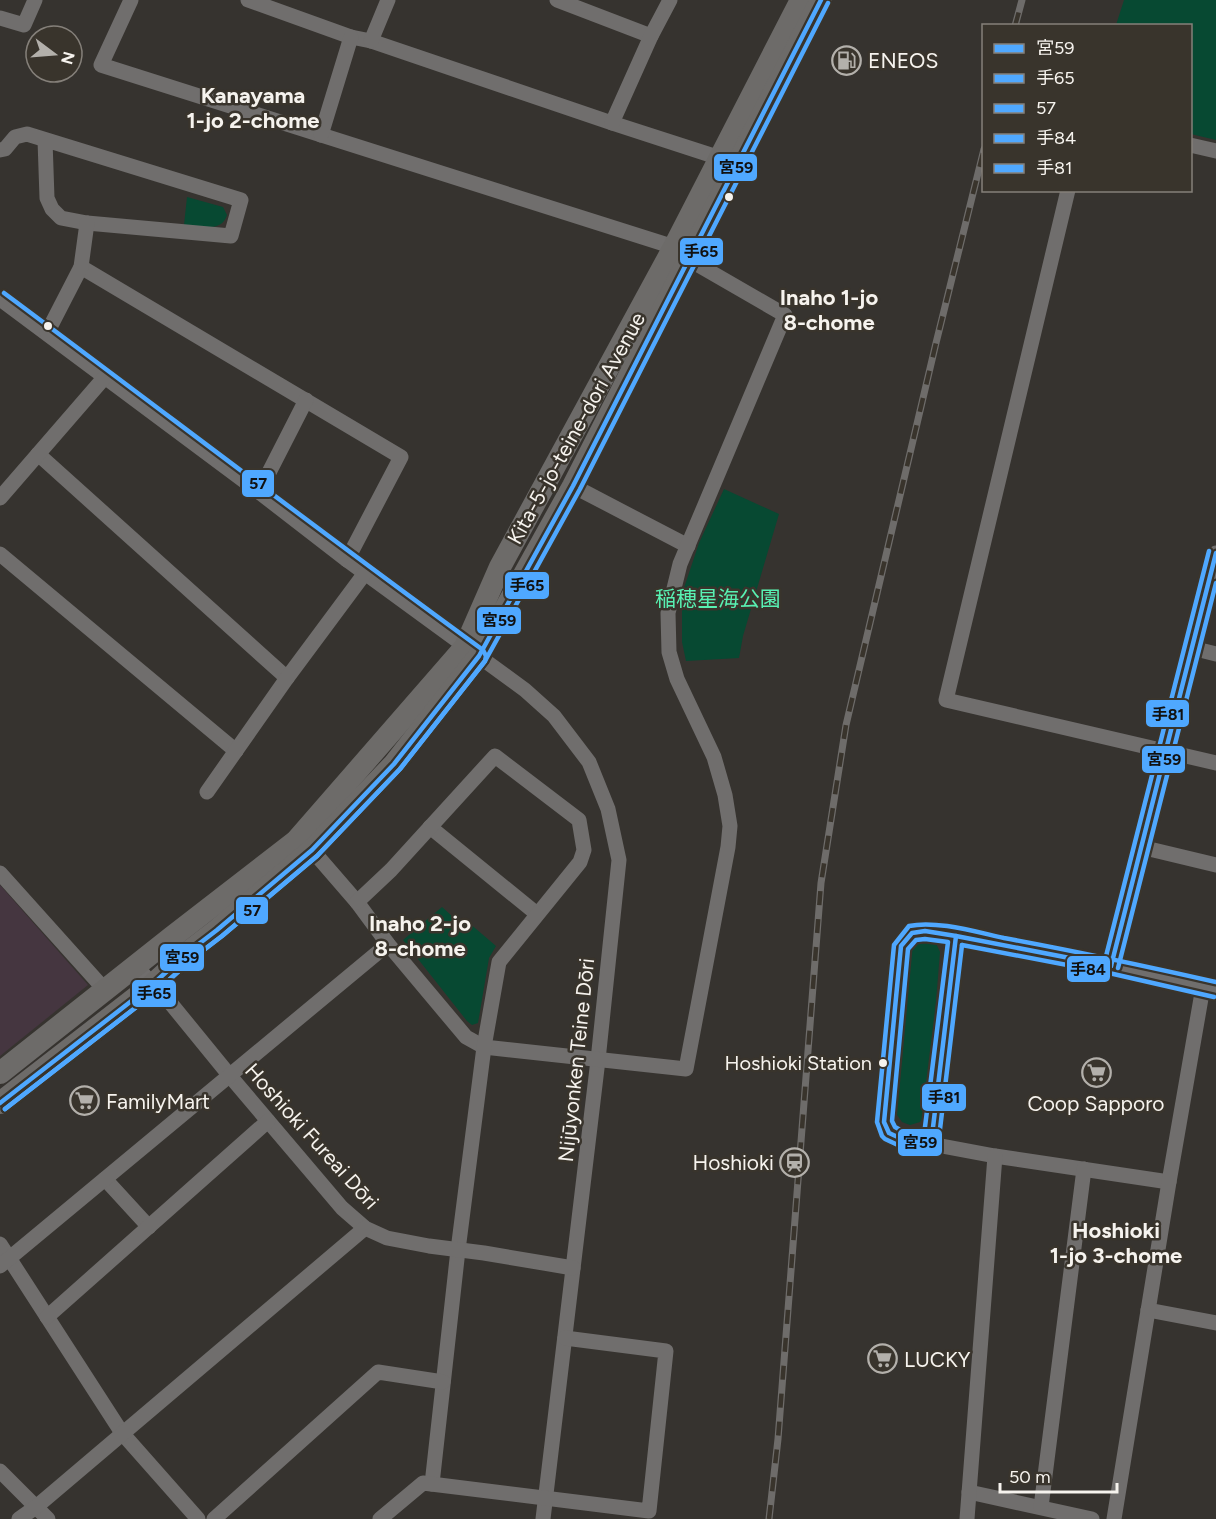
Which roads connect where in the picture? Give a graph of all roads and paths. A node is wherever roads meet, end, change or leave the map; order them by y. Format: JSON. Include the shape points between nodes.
{"nodes":[{"id":1,"x":35,"y":0,"type":"edge"},
{"id":2,"x":131,"y":0,"type":"edge"},
{"id":3,"x":248,"y":0,"type":"edge"},
{"id":4,"x":388,"y":0,"type":"edge"},
{"id":5,"x":557,"y":0,"type":"edge"},
{"id":6,"x":670,"y":0,"type":"edge"},
{"id":7,"x":801,"y":0,"type":"edge"},
{"id":8,"x":821,"y":0,"type":"edge"},
{"id":9,"x":278,"y":5,"type":"edge"},
{"id":10,"x":0,"y":18,"type":"edge"},
{"id":11,"x":651,"y":36,"type":"junction"},
{"id":12,"x":351,"y":37,"type":"junction"},
{"id":13,"x":371,"y":41,"type":"junction"},
{"id":14,"x":612,"y":123,"type":"junction"},
{"id":15,"x":321,"y":135,"type":"junction"},
{"id":16,"x":45,"y":140,"type":"junction"},
{"id":17,"x":1192,"y":145,"type":"edge"},
{"id":18,"x":0,"y":150,"type":"edge"},
{"id":19,"x":1216,"y":151,"type":"edge"},
{"id":20,"x":720,"y":158,"type":"junction"},
{"id":21,"x":1068,"y":192,"type":"edge"},
{"id":22,"x":87,"y":223,"type":"junction"},
{"id":23,"x":681,"y":253,"type":"junction"},
{"id":24,"x":81,"y":267,"type":"junction"},
{"id":25,"x":3,"y":307,"type":"edge"},
{"id":26,"x":47,"y":333,"type":"junction"},
{"id":27,"x":104,"y":378,"type":"junction"},
{"id":28,"x":306,"y":400,"type":"junction"},
{"id":29,"x":38,"y":454,"type":"junction"},
{"id":30,"x":573,"y":486,"type":"junction"},
{"id":31,"x":259,"y":492,"type":"junction"},
{"id":32,"x":0,"y":498,"type":"edge"},
{"id":33,"x":688,"y":546,"type":"junction"},
{"id":34,"x":1216,"y":553,"type":"edge"},
{"id":35,"x":0,"y":554,"type":"edge"},
{"id":36,"x":347,"y":560,"type":"junction"},
{"id":37,"x":365,"y":573,"type":"junction"},
{"id":38,"x":1192,"y":648,"type":"junction"},
{"id":39,"x":472,"y":652,"type":"junction"},
{"id":40,"x":1216,"y":654,"type":"edge"},
{"id":41,"x":287,"y":678,"type":"junction"},
{"id":42,"x":237,"y":751,"type":"junction"},
{"id":43,"x":1166,"y":752,"type":"junction"},
{"id":44,"x":1216,"y":763,"type":"edge"},
{"id":45,"x":207,"y":792,"type":"dead end"},
{"id":46,"x":430,"y":827,"type":"junction"},
{"id":47,"x":1141,"y":847,"type":"junction"},
{"id":48,"x":312,"y":850,"type":"junction"},
{"id":49,"x":1216,"y":865,"type":"edge"},
{"id":50,"x":0,"y":873,"type":"edge"},
{"id":51,"x":357,"y":902,"type":"junction"},
{"id":52,"x":537,"y":915,"type":"junction"},
{"id":53,"x":956,"y":936,"type":"dead end"},
{"id":54,"x":388,"y":944,"type":"junction"},
{"id":55,"x":136,"y":965,"type":"junction"},
{"id":56,"x":1111,"y":966,"type":"junction"},
{"id":57,"x":152,"y":985,"type":"junction"},
{"id":58,"x":1210,"y":988,"type":"edge"},
{"id":59,"x":105,"y":990,"type":"junction"},
{"id":60,"x":484,"y":1047,"type":"junction"},
{"id":61,"x":598,"y":1060,"type":"junction"},
{"id":62,"x":0,"y":1073,"type":"edge"},
{"id":63,"x":230,"y":1076,"type":"junction"},
{"id":64,"x":0,"y":1103,"type":"edge"},
{"id":65,"x":268,"y":1121,"type":"junction"},
{"id":66,"x":931,"y":1144,"type":"dead end"},
{"id":67,"x":995,"y":1156,"type":"junction"},
{"id":68,"x":1084,"y":1169,"type":"junction"},
{"id":69,"x":105,"y":1179,"type":"junction"},
{"id":70,"x":1169,"y":1182,"type":"junction"},
{"id":71,"x":149,"y":1227,"type":"junction"},
{"id":72,"x":365,"y":1228,"type":"junction"},
{"id":73,"x":0,"y":1244,"type":"edge"},
{"id":74,"x":458,"y":1250,"type":"junction"},
{"id":75,"x":5,"y":1262,"type":"edge"},
{"id":76,"x":573,"y":1268,"type":"junction"},
{"id":77,"x":1148,"y":1310,"type":"junction"},
{"id":78,"x":47,"y":1317,"type":"junction"},
{"id":79,"x":1216,"y":1323,"type":"edge"},
{"id":80,"x":565,"y":1338,"type":"junction"},
{"id":81,"x":443,"y":1382,"type":"junction"},
{"id":82,"x":122,"y":1433,"type":"junction"},
{"id":83,"x":0,"y":1471,"type":"edge"},
{"id":84,"x":432,"y":1484,"type":"junction"},
{"id":85,"x":969,"y":1492,"type":"junction"},
{"id":86,"x":545,"y":1498,"type":"junction"},
{"id":87,"x":36,"y":1507,"type":"junction"},
{"id":88,"x":1041,"y":1507,"type":"junction"},
{"id":89,"x":19,"y":1519,"type":"edge"},
{"id":90,"x":48,"y":1519,"type":"edge"},
{"id":91,"x":198,"y":1519,"type":"edge"},
{"id":92,"x":214,"y":1519,"type":"edge"},
{"id":93,"x":380,"y":1519,"type":"edge"},
{"id":94,"x":543,"y":1519,"type":"edge"},
{"id":95,"x":967,"y":1519,"type":"edge"},
{"id":96,"x":1092,"y":1519,"type":"edge"},
{"id":97,"x":1114,"y":1519,"type":"edge"}],
"edges":[{"from":1,"to":10,"type":"street","via":[[24,25]]},
{"from":2,"to":15,"type":"street","via":[[101,65]]},
{"from":3,"to":9,"type":"street"},
{"from":4,"to":13,"type":"street"},
{"from":5,"to":11,"type":"street"},
{"from":6,"to":11,"type":"street"},
{"from":7,"to":20,"type":"highway","name":"Kita-5-jo-teine-dori Avenue"},
{"from":8,"to":23,"type":"highway","name":"Kita-5-jo-teine-dori Avenue"},
{"from":9,"to":12,"type":"street"},
{"from":11,"to":14,"type":"street"},
{"from":12,"to":13,"type":"street"},
{"from":12,"to":15,"type":"street"},
{"from":13,"to":14,"type":"street"},
{"from":14,"to":20,"type":"street"},
{"from":15,"to":23,"type":"street"},
{"from":16,"to":18,"type":"street","via":[[27,134],[15,137]]},
{"from":16,"to":22,"type":"street","via":[[47,198],[52,209],[61,218]]},
{"from":16,"to":22,"type":"street","via":[[241,200],[231,236]]},
{"from":17,"to":19,"type":"street"},
{"from":20,"to":23,"type":"highway","name":"Kita-5-jo-teine-dori Avenue"},
{"from":21,"to":43,"type":"street","via":[[946,700]]},
{"from":22,"to":24,"type":"street"},
{"from":23,"to":30,"type":"highway","name":"Kita-5-jo-teine-dori Avenue"},
{"from":23,"to":33,"type":"street","via":[[784,315]]},
{"from":23,"to":39,"type":"highway","name":"Kita-5-jo-teine-dori Avenue","via":[[500,567]]},
{"from":24,"to":26,"type":"street"},
{"from":24,"to":28,"type":"street"},
{"from":25,"to":26,"type":"street","name":"Nijūyonken Teine Dōri"},
{"from":26,"to":27,"type":"street","name":"Nijūyonken Teine Dōri"},
{"from":27,"to":29,"type":"street"},
{"from":27,"to":31,"type":"street","name":"Nijūyonken Teine Dōri"},
{"from":28,"to":31,"type":"street"},
{"from":28,"to":36,"type":"street","via":[[401,457]]},
{"from":29,"to":32,"type":"street"},
{"from":29,"to":41,"type":"street"},
{"from":30,"to":33,"type":"street"},
{"from":30,"to":39,"type":"highway","name":"Kita-5-jo-teine-dori Avenue"},
{"from":31,"to":36,"type":"street","name":"Nijūyonken Teine Dōri"},
{"from":33,"to":61,"type":"street","via":[[668,613],[669,652],[714,757],[730,826],[728,848],[686,1069]]},
{"from":34,"to":38,"type":"street"},
{"from":35,"to":42,"type":"street"},
{"from":36,"to":37,"type":"street","name":"Nijūyonken Teine Dōri"},
{"from":37,"to":39,"type":"street","name":"Nijūyonken Teine Dōri"},
{"from":37,"to":41,"type":"street"},
{"from":38,"to":40,"type":"street"},
{"from":38,"to":43,"type":"street"},
{"from":39,"to":48,"type":"highway","name":"Kita-5-jo-teine-dori Avenue","via":[[394,764]]},
{"from":39,"to":55,"type":"highway","name":"Kita-5-jo-teine-dori Avenue","via":[[296,841]]},
{"from":39,"to":61,"type":"street","name":"Nijūyonken Teine Dōri","via":[[554,716],[589,762],[608,809],[619,860]]},
{"from":41,"to":42,"type":"street"},
{"from":42,"to":45,"type":"street"},
{"from":43,"to":44,"type":"street"},
{"from":43,"to":47,"type":"street"},
{"from":46,"to":51,"type":"street"},
{"from":46,"to":52,"type":"street"},
{"from":46,"to":52,"type":"street","via":[[495,756],[579,820],[584,850],[580,862]]},
{"from":47,"to":49,"type":"street"},
{"from":47,"to":56,"type":"street"},
{"from":48,"to":51,"type":"street"},
{"from":48,"to":57,"type":"highway","name":"Kita-5-jo-teine-dori Avenue"},
{"from":50,"to":59,"type":"street"},
{"from":51,"to":54,"type":"street"},
{"from":52,"to":60,"type":"street","via":[[499,962]]},
{"from":53,"to":56,"type":"street"},
{"from":54,"to":60,"type":"street","via":[[466,1037]]},
{"from":54,"to":63,"type":"street"},
{"from":55,"to":57,"type":"street","name":"Hoshioki Fureai Dōri"},
{"from":55,"to":59,"type":"highway","name":"Kita-5-jo-teine-dori Avenue"},
{"from":56,"to":58,"type":"street"},
{"from":57,"to":63,"type":"street","name":"Hoshioki Fureai Dōri"},
{"from":57,"to":64,"type":"highway","name":"Kita-5-jo-teine-dori Avenue"},
{"from":58,"to":70,"type":"street"},
{"from":59,"to":62,"type":"highway","name":"Kita-5-jo-teine-dori Avenue"},
{"from":60,"to":61,"type":"street"},
{"from":60,"to":74,"type":"street"},
{"from":61,"to":76,"type":"street","name":"Nijūyonken Teine Dōri"},
{"from":63,"to":65,"type":"street","name":"Hoshioki Fureai Dōri"},
{"from":63,"to":69,"type":"street"},
{"from":65,"to":71,"type":"street"},
{"from":65,"to":72,"type":"street","name":"Hoshioki Fureai Dōri","via":[[342,1208]]},
{"from":66,"to":67,"type":"street"},
{"from":67,"to":68,"type":"street"},
{"from":67,"to":85,"type":"street"},
{"from":68,"to":70,"type":"street"},
{"from":68,"to":88,"type":"street"},
{"from":69,"to":71,"type":"street"},
{"from":69,"to":75,"type":"street"},
{"from":70,"to":77,"type":"street"},
{"from":71,"to":78,"type":"street"},
{"from":72,"to":74,"type":"street","name":"Hoshioki Fureai Dōri","via":[[387,1238]]},
{"from":72,"to":82,"type":"street"},
{"from":73,"to":75,"type":"street"},
{"from":74,"to":76,"type":"street","name":"Hoshioki Fureai Dōri"},
{"from":74,"to":81,"type":"street"},
{"from":75,"to":78,"type":"street"},
{"from":76,"to":80,"type":"street","name":"Nijūyonken Teine Dōri"},
{"from":77,"to":79,"type":"street"},
{"from":77,"to":97,"type":"street"},
{"from":78,"to":82,"type":"street"},
{"from":80,"to":86,"type":"street","name":"Nijūyonken Teine Dōri"},
{"from":80,"to":86,"type":"street","via":[[666,1351],[649,1511]]},
{"from":81,"to":84,"type":"street"},
{"from":81,"to":92,"type":"street","via":[[378,1372]]},
{"from":82,"to":87,"type":"street"},
{"from":82,"to":91,"type":"street"},
{"from":83,"to":87,"type":"street"},
{"from":84,"to":86,"type":"street"},
{"from":84,"to":93,"type":"street","via":[[423,1483]]},
{"from":85,"to":88,"type":"street"},
{"from":85,"to":95,"type":"street"},
{"from":86,"to":94,"type":"street","name":"Nijūyonken Teine Dōri"},
{"from":87,"to":89,"type":"street"},
{"from":87,"to":90,"type":"street"},
{"from":88,"to":96,"type":"street"}]}
